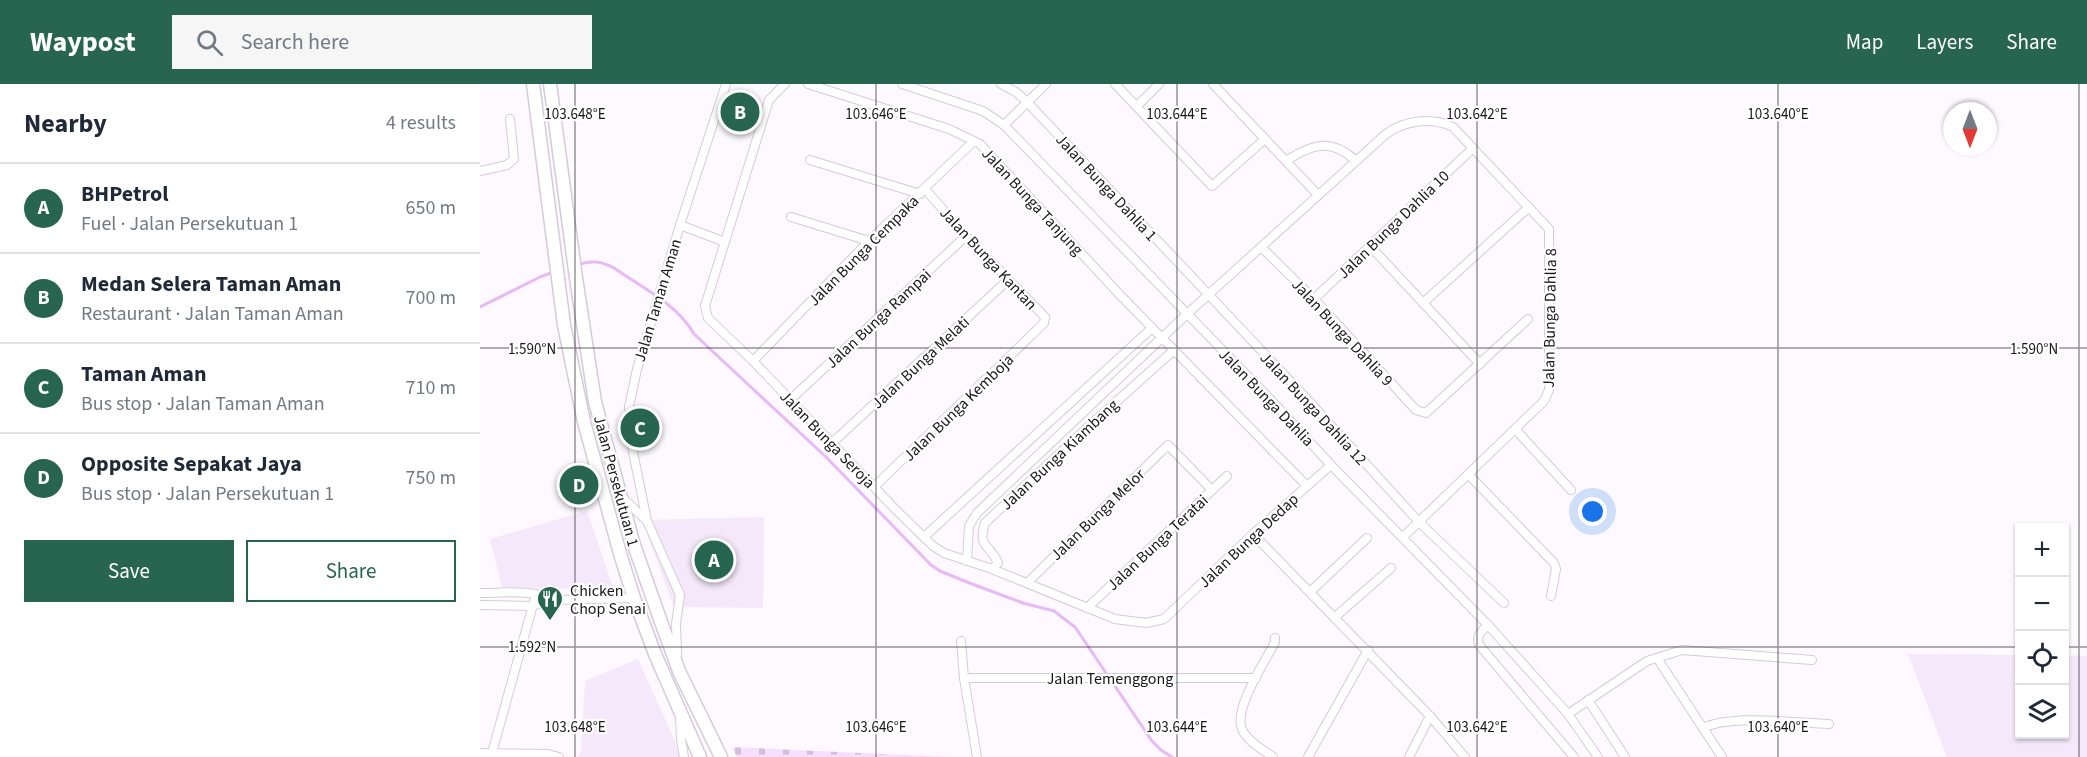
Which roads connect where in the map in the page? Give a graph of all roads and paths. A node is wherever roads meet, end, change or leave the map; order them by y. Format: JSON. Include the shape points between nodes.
{"nodes":[{"id":1,"x":532,"y":84,"type":"edge"},
{"id":2,"x":550,"y":84,"type":"edge"},
{"id":3,"x":726,"y":84,"type":"edge"},
{"id":4,"x":785,"y":84,"type":"edge"},
{"id":5,"x":808,"y":84,"type":"edge"},
{"id":6,"x":902,"y":84,"type":"edge"},
{"id":7,"x":1001,"y":84,"type":"edge"},
{"id":8,"x":1046,"y":84,"type":"edge"},
{"id":9,"x":1115,"y":84,"type":"edge"},
{"id":10,"x":1159,"y":84,"type":"edge"},
{"id":11,"x":1213,"y":84,"type":"edge"},
{"id":12,"x":1027,"y":102,"type":"junction"},
{"id":13,"x":1137,"y":106,"type":"junction"},
{"id":14,"x":510,"y":119,"type":"dead end"},
{"id":15,"x":1004,"y":124,"type":"junction"},
{"id":16,"x":1265,"y":139,"type":"junction"},
{"id":17,"x":974,"y":141,"type":"junction"},
{"id":18,"x":1473,"y":148,"type":"junction"},
{"id":19,"x":810,"y":160,"type":"dead end"},
{"id":20,"x":1356,"y":160,"type":"junction"},
{"id":21,"x":1286,"y":161,"type":"junction"},
{"id":22,"x":480,"y":171,"type":"edge"},
{"id":23,"x":922,"y":191,"type":"junction"},
{"id":24,"x":1318,"y":195,"type":"junction"},
{"id":25,"x":1529,"y":207,"type":"junction"},
{"id":26,"x":792,"y":217,"type":"dead end"},
{"id":27,"x":680,"y":225,"type":"junction"},
{"id":28,"x":966,"y":236,"type":"junction"},
{"id":29,"x":868,"y":241,"type":"junction"},
{"id":30,"x":725,"y":242,"type":"junction"},
{"id":31,"x":1370,"y":246,"type":"junction"},
{"id":32,"x":1261,"y":247,"type":"junction"},
{"id":33,"x":1008,"y":280,"type":"junction"},
{"id":34,"x":1208,"y":295,"type":"junction"},
{"id":35,"x":1314,"y":299,"type":"junction"},
{"id":36,"x":1423,"y":303,"type":"junction"},
{"id":37,"x":1187,"y":314,"type":"junction"},
{"id":38,"x":1528,"y":319,"type":"dead end"},
{"id":39,"x":1041,"y":328,"type":"joint"},
{"id":40,"x":1152,"y":328,"type":"junction"},
{"id":41,"x":1162,"y":338,"type":"junction"},
{"id":42,"x":1174,"y":350,"type":"junction"},
{"id":43,"x":753,"y":361,"type":"junction"},
{"id":44,"x":1480,"y":364,"type":"junction"},
{"id":45,"x":790,"y":400,"type":"junction"},
{"id":46,"x":1515,"y":429,"type":"junction"},
{"id":47,"x":832,"y":443,"type":"junction"},
{"id":48,"x":1331,"y":465,"type":"junction"},
{"id":49,"x":1468,"y":474,"type":"junction"},
{"id":50,"x":1227,"y":476,"type":"dead end"},
{"id":51,"x":1306,"y":485,"type":"junction"},
{"id":52,"x":875,"y":486,"type":"junction"},
{"id":53,"x":1212,"y":490,"type":"junction"},
{"id":54,"x":1571,"y":490,"type":"dead end"},
{"id":55,"x":622,"y":497,"type":"junction"},
{"id":56,"x":647,"y":521,"type":"junction"},
{"id":57,"x":1419,"y":522,"type":"junction"},
{"id":58,"x":1253,"y":534,"type":"junction"},
{"id":59,"x":924,"y":537,"type":"junction"},
{"id":60,"x":1402,"y":537,"type":"junction"},
{"id":61,"x":1367,"y":538,"type":"dead end"},
{"id":62,"x":967,"y":561,"type":"junction"},
{"id":63,"x":1391,"y":568,"type":"dead end"},
{"id":64,"x":992,"y":569,"type":"junction"},
{"id":65,"x":1027,"y":583,"type":"junction"},
{"id":66,"x":1310,"y":592,"type":"junction"},
{"id":67,"x":480,"y":593,"type":"edge"},
{"id":68,"x":536,"y":594,"type":"junction"},
{"id":69,"x":1551,"y":596,"type":"dead end"},
{"id":70,"x":634,"y":598,"type":"junction"},
{"id":71,"x":553,"y":600,"type":"junction"},
{"id":72,"x":1504,"y":603,"type":"dead end"},
{"id":73,"x":480,"y":605,"type":"edge"},
{"id":74,"x":532,"y":606,"type":"junction"},
{"id":75,"x":1088,"y":608,"type":"junction"},
{"id":76,"x":1166,"y":617,"type":"joint"},
{"id":77,"x":1335,"y":617,"type":"junction"},
{"id":78,"x":1488,"y":625,"type":"junction"},
{"id":79,"x":1275,"y":638,"type":"dead end"},
{"id":80,"x":961,"y":641,"type":"dead end"},
{"id":81,"x":1368,"y":650,"type":"junction"},
{"id":82,"x":1657,"y":658,"type":"junction"},
{"id":83,"x":1812,"y":660,"type":"dead end"},
{"id":84,"x":679,"y":671,"type":"junction"},
{"id":85,"x":964,"y":678,"type":"junction"},
{"id":86,"x":1256,"y":678,"type":"junction"},
{"id":87,"x":1588,"y":700,"type":"junction"},
{"id":88,"x":679,"y":710,"type":"junction"},
{"id":89,"x":1568,"y":714,"type":"junction"},
{"id":90,"x":1430,"y":716,"type":"junction"},
{"id":91,"x":1829,"y":724,"type":"dead end"},
{"id":92,"x":1703,"y":728,"type":"junction"},
{"id":93,"x":480,"y":753,"type":"edge"},
{"id":94,"x":492,"y":753,"type":"junction"},
{"id":95,"x":559,"y":757,"type":"edge"},
{"id":96,"x":684,"y":757,"type":"edge"},
{"id":97,"x":700,"y":757,"type":"edge"},
{"id":98,"x":721,"y":757,"type":"edge"},
{"id":99,"x":977,"y":757,"type":"edge"},
{"id":100,"x":1273,"y":757,"type":"edge"},
{"id":101,"x":1308,"y":757,"type":"edge"},
{"id":102,"x":1409,"y":757,"type":"edge"},
{"id":103,"x":1465,"y":757,"type":"edge"},
{"id":104,"x":1574,"y":757,"type":"edge"},
{"id":105,"x":1598,"y":757,"type":"edge"},
{"id":106,"x":1625,"y":757,"type":"edge"},
{"id":107,"x":1722,"y":757,"type":"edge"}],
"edges":[{"from":1,"to":70,"type":"highway","name":"Jalan Persekutuan 1","via":[[564,325],[584,422]]},
{"from":2,"to":55,"type":"highway","name":"Jalan Persekutuan 1","via":[[595,402]]},
{"from":3,"to":27,"type":"street","name":"Jalan Taman Aman"},
{"from":4,"to":30,"type":"street","name":"Jalan Bunga Seroja","via":[[769,100]]},
{"from":5,"to":17,"type":"street","name":"Jalan Bunga Tanjung","via":[[949,129]]},
{"from":6,"to":15,"type":"street","name":"Jalan Bunga Dahlia","via":[[983,111]]},
{"from":7,"to":12,"type":"street","name":"Jalan Bunga Dahlia 1"},
{"from":8,"to":12,"type":"street"},
{"from":9,"to":13,"type":"street"},
{"from":10,"to":13,"type":"street"},
{"from":11,"to":16,"type":"street"},
{"from":12,"to":15,"type":"street"},
{"from":12,"to":34,"type":"street","name":"Jalan Bunga Dahlia 1"},
{"from":13,"to":16,"type":"street","via":[[1212,186]]},
{"from":14,"to":22,"type":"street","via":[[514,159],[507,165]]},
{"from":15,"to":37,"type":"street","name":"Jalan Bunga Dahlia"},
{"from":16,"to":21,"type":"street"},
{"from":17,"to":23,"type":"street","name":"Jalan Bunga Cempaka"},
{"from":17,"to":40,"type":"street","name":"Jalan Bunga Tanjung"},
{"from":18,"to":20,"type":"street","name":"Jalan Bunga Dahlia 8","via":[[1447,124],[1415,122],[1397,126]]},
{"from":18,"to":25,"type":"street","name":"Jalan Bunga Dahlia 8"},
{"from":18,"to":31,"type":"street","name":"Jalan Bunga Dahlia 10"},
{"from":19,"to":23,"type":"street"},
{"from":20,"to":21,"type":"street","via":[[1338,147],[1322,146]]},
{"from":20,"to":24,"type":"street","name":"Jalan Bunga Dahlia 8"},
{"from":21,"to":24,"type":"street"},
{"from":23,"to":28,"type":"street","name":"Jalan Bunga Kantan"},
{"from":23,"to":29,"type":"street","name":"Jalan Bunga Cempaka"},
{"from":24,"to":32,"type":"street","name":"Jalan Bunga Dahlia 8"},
{"from":25,"to":36,"type":"street"},
{"from":25,"to":46,"type":"street","name":"Jalan Bunga Dahlia 8","via":[[1549,230],[1549,390],[1544,401]]},
{"from":26,"to":29,"type":"street"},
{"from":27,"to":30,"type":"street"},
{"from":27,"to":56,"type":"street","name":"Jalan Taman Aman","via":[[629,407],[632,447]]},
{"from":28,"to":33,"type":"street","name":"Jalan Bunga Kantan"},
{"from":28,"to":45,"type":"street","name":"Jalan Bunga Rampai"},
{"from":29,"to":43,"type":"street","name":"Jalan Bunga Cempaka"},
{"from":30,"to":43,"type":"street","name":"Jalan Bunga Seroja","via":[[705,312]]},
{"from":31,"to":35,"type":"street","name":"Jalan Bunga Dahlia 10"},
{"from":31,"to":36,"type":"street"},
{"from":32,"to":34,"type":"street","name":"Jalan Bunga Dahlia 8"},
{"from":32,"to":35,"type":"street","name":"Jalan Bunga Dahlia 9"},
{"from":33,"to":39,"type":"street","name":"Jalan Bunga Kantan","via":[[1045,317]]},
{"from":33,"to":47,"type":"street","name":"Jalan Bunga Melati"},
{"from":34,"to":37,"type":"street","name":"Jalan Bunga Dahlia 8"},
{"from":34,"to":57,"type":"street","name":"Jalan Bunga Dahlia 12"},
{"from":35,"to":44,"type":"street","name":"Jalan Bunga Dahlia 9","via":[[1416,410],[1426,413]]},
{"from":36,"to":44,"type":"street"},
{"from":37,"to":41,"type":"street","name":"Jalan Bunga Dahlia 8"},
{"from":37,"to":48,"type":"street","name":"Jalan Bunga Dahlia"},
{"from":38,"to":44,"type":"street"},
{"from":39,"to":52,"type":"street","name":"Jalan Bunga Kemboja"},
{"from":40,"to":41,"type":"street","name":"Jalan Bunga Tanjung"},
{"from":40,"to":59,"type":"street","name":"Jalan Bunga Kiambang"},
{"from":41,"to":42,"type":"street","name":"Jalan Bunga Tanjung"},
{"from":41,"to":62,"type":"street","name":"Jalan Bunga Dahlia 8","via":[[977,513],[969,526]]},
{"from":42,"to":51,"type":"street","name":"Jalan Bunga Tanjung"},
{"from":42,"to":64,"type":"street","name":"Jalan Bunga Kiambang","via":[[985,523],[983,543],[998,564]]},
{"from":43,"to":45,"type":"street","name":"Jalan Bunga Seroja"},
{"from":45,"to":47,"type":"street","name":"Jalan Bunga Seroja"},
{"from":46,"to":49,"type":"street","name":"Jalan Bunga Dahlia 8"},
{"from":46,"to":54,"type":"street"},
{"from":47,"to":52,"type":"street","name":"Jalan Bunga Seroja"},
{"from":48,"to":51,"type":"street","name":"Jalan Bunga Dedap"},
{"from":48,"to":60,"type":"street","name":"Jalan Bunga Dahlia"},
{"from":49,"to":57,"type":"street","name":"Jalan Bunga Dahlia 8"},
{"from":49,"to":69,"type":"street","via":[[1554,563]]},
{"from":50,"to":53,"type":"street","name":"Jalan Bunga Teratai"},
{"from":51,"to":58,"type":"street","name":"Jalan Bunga Dedap"},
{"from":52,"to":59,"type":"street","name":"Jalan Bunga Seroja"},
{"from":53,"to":65,"type":"street","name":"Jalan Bunga Melor","via":[[1168,445]]},
{"from":53,"to":75,"type":"street","name":"Jalan Bunga Teratai"},
{"from":55,"to":56,"type":"street"},
{"from":55,"to":84,"type":"highway","name":"Jalan Persekutuan 1","via":[[634,545]]},
{"from":56,"to":84,"type":"street","via":[[680,595],[675,638]]},
{"from":57,"to":60,"type":"street","name":"Jalan Bunga Dahlia 8"},
{"from":57,"to":72,"type":"street","name":"Jalan Bunga Dahlia 12"},
{"from":58,"to":66,"type":"street"},
{"from":58,"to":76,"type":"street","name":"Jalan Bunga Dedap"},
{"from":59,"to":62,"type":"street","name":"Jalan Bunga Seroja","via":[[944,553]]},
{"from":60,"to":78,"type":"street","name":"Jalan Bunga Dahlia"},
{"from":61,"to":66,"type":"street"},
{"from":62,"to":64,"type":"street","name":"Jalan Bunga Seroja"},
{"from":63,"to":77,"type":"street"},
{"from":64,"to":65,"type":"street","name":"Jalan Bunga Seroja"},
{"from":65,"to":75,"type":"street","name":"Jalan Bunga Seroja"},
{"from":66,"to":77,"type":"street"},
{"from":67,"to":68,"type":"street"},
{"from":68,"to":71,"type":"street"},
{"from":68,"to":74,"type":"street"},
{"from":70,"to":71,"type":"street"},
{"from":70,"to":88,"type":"highway","name":"Jalan Persekutuan 1"},
{"from":71,"to":74,"type":"street"},
{"from":73,"to":74,"type":"street"},
{"from":74,"to":94,"type":"street"},
{"from":75,"to":76,"type":"street","name":"Jalan Bunga Seroja","via":[[1133,622]]},
{"from":77,"to":81,"type":"street"},
{"from":78,"to":89,"type":"street","name":"Jalan Bunga Dahlia"},
{"from":78,"to":104,"type":"street","via":[[1478,635],[1480,646]]},
{"from":79,"to":86,"type":"street"},
{"from":80,"to":85,"type":"street"},
{"from":81,"to":90,"type":"street"},
{"from":81,"to":101,"type":"street"},
{"from":82,"to":83,"type":"street","via":[[1682,650]]},
{"from":82,"to":87,"type":"street"},
{"from":82,"to":92,"type":"street"},
{"from":84,"to":98,"type":"highway","name":"Jalan Persekutuan 1"},
{"from":85,"to":86,"type":"street","name":"Jalan Temenggong"},
{"from":85,"to":99,"type":"street"},
{"from":86,"to":100,"type":"street","via":[[1242,708],[1240,723],[1253,742]]},
{"from":87,"to":89,"type":"street"},
{"from":87,"to":106,"type":"street"},
{"from":88,"to":96,"type":"street"},
{"from":88,"to":97,"type":"highway","name":"Jalan Persekutuan 1"},
{"from":89,"to":105,"type":"street","name":"Jalan Bunga Dahlia"},
{"from":90,"to":102,"type":"street"},
{"from":90,"to":103,"type":"street"},
{"from":91,"to":92,"type":"street","via":[[1731,721]]},
{"from":92,"to":107,"type":"street"},
{"from":93,"to":94,"type":"street"},
{"from":94,"to":95,"type":"street"}]}
